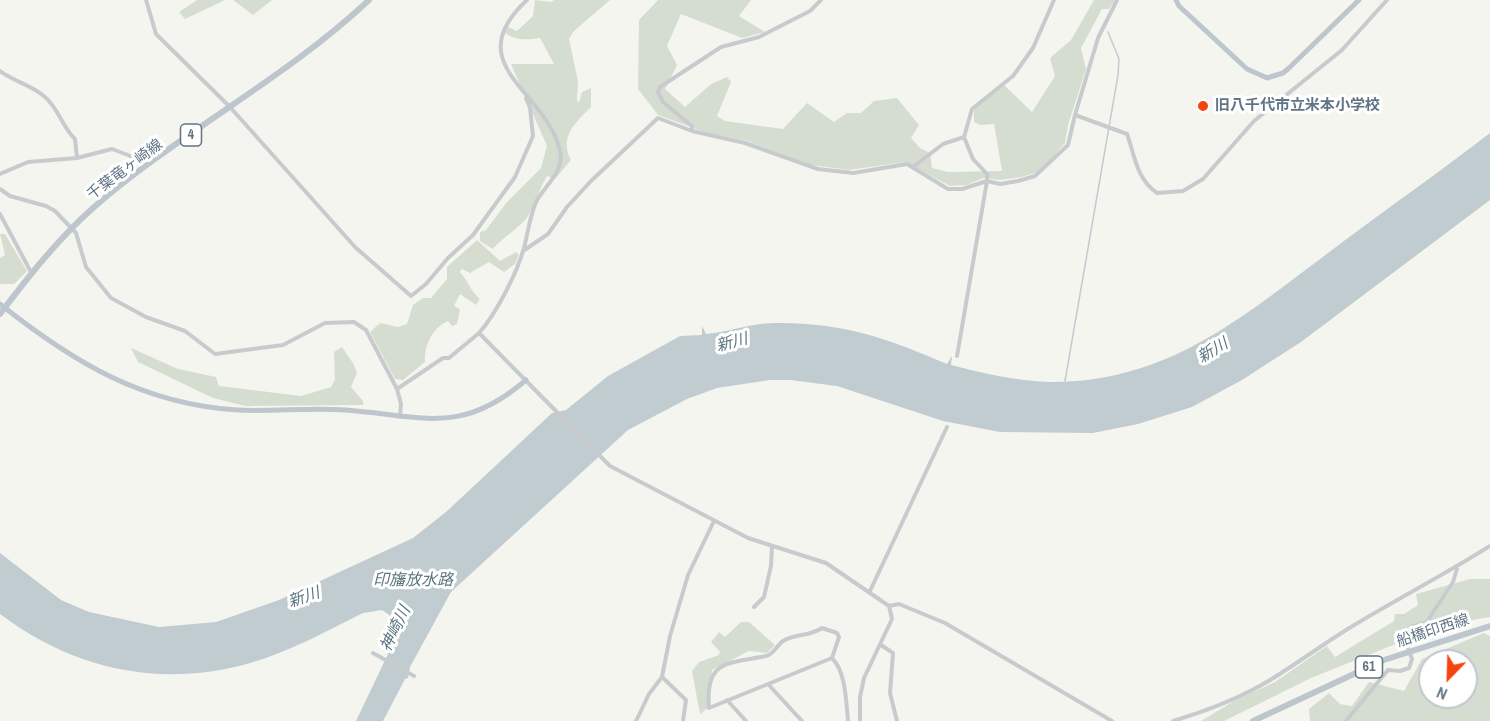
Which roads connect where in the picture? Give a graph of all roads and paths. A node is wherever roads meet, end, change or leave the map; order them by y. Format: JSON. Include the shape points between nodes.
{"nodes":[{"id":1,"x":146,"y":0,"type":"edge"},
{"id":2,"x":369,"y":0,"type":"edge"},
{"id":3,"x":527,"y":0,"type":"edge"},
{"id":4,"x":821,"y":0,"type":"edge"},
{"id":5,"x":1054,"y":0,"type":"edge"},
{"id":6,"x":1117,"y":0,"type":"edge"},
{"id":7,"x":1176,"y":0,"type":"edge"},
{"id":8,"x":1359,"y":0,"type":"edge"},
{"id":9,"x":1387,"y":0,"type":"edge"},
{"id":10,"x":0,"y":71,"type":"edge"},
{"id":11,"x":523,"y":92,"type":"junction"},
{"id":12,"x":230,"y":107,"type":"junction"},
{"id":13,"x":1075,"y":115,"type":"junction"},
{"id":14,"x":692,"y":131,"type":"junction"},
{"id":15,"x":964,"y":138,"type":"junction"},
{"id":16,"x":77,"y":158,"type":"junction"},
{"id":17,"x":151,"y":164,"type":"junction"},
{"id":18,"x":913,"y":167,"type":"junction"},
{"id":19,"x":0,"y":174,"type":"edge"},
{"id":20,"x":987,"y":181,"type":"junction"},
{"id":21,"x":0,"y":189,"type":"edge"},
{"id":22,"x":0,"y":214,"type":"edge"},
{"id":23,"x":72,"y":229,"type":"junction"},
{"id":24,"x":523,"y":251,"type":"junction"},
{"id":25,"x":32,"y":274,"type":"junction"},
{"id":26,"x":2,"y":309,"type":"edge"},
{"id":27,"x":479,"y":333,"type":"junction"},
{"id":28,"x":957,"y":356,"type":"dead end"},
{"id":29,"x":526,"y":380,"type":"junction"},
{"id":30,"x":397,"y":389,"type":"junction"},
{"id":31,"x":400,"y":418,"type":"junction"},
{"id":32,"x":946,"y":427,"type":"dead end"},
{"id":33,"x":714,"y":521,"type":"junction"},
{"id":34,"x":772,"y":546,"type":"junction"},
{"id":35,"x":1490,"y":546,"type":"edge"},
{"id":36,"x":1458,"y":568,"type":"junction"},
{"id":37,"x":870,"y":591,"type":"junction"},
{"id":38,"x":889,"y":606,"type":"junction"},
{"id":39,"x":754,"y":607,"type":"dead end"},
{"id":40,"x":1490,"y":626,"type":"edge"},
{"id":41,"x":880,"y":645,"type":"junction"},
{"id":42,"x":1409,"y":651,"type":"junction"},
{"id":43,"x":373,"y":653,"type":"dead end"},
{"id":44,"x":832,"y":658,"type":"junction"},
{"id":45,"x":414,"y":676,"type":"dead end"},
{"id":46,"x":662,"y":677,"type":"junction"},
{"id":47,"x":768,"y":684,"type":"junction"},
{"id":48,"x":727,"y":700,"type":"junction"},
{"id":49,"x":636,"y":721,"type":"edge"},
{"id":50,"x":683,"y":721,"type":"edge"},
{"id":51,"x":746,"y":721,"type":"edge"},
{"id":52,"x":802,"y":721,"type":"edge"},
{"id":53,"x":848,"y":721,"type":"edge"},
{"id":54,"x":860,"y":721,"type":"edge"},
{"id":55,"x":897,"y":721,"type":"edge"},
{"id":56,"x":1112,"y":721,"type":"edge"},
{"id":57,"x":1173,"y":721,"type":"edge"},
{"id":58,"x":1252,"y":721,"type":"edge"},
{"id":59,"x":1346,"y":721,"type":"edge"}],
"edges":[{"from":1,"to":12,"type":"street","via":[[156,34]]},
{"from":2,"to":12,"type":"main road","name":"千葉竜ヶ崎線","number":"4","via":[[322,41]]},
{"from":3,"to":11,"type":"street","via":[[503,29],[500,49],[503,62]]},
{"from":4,"to":14,"type":"street","via":[[810,11],[759,37],[721,47],[660,87],[663,102],[692,126]]},
{"from":5,"to":15,"type":"street","via":[[1033,48],[1013,76],[972,109]]},
{"from":6,"to":13,"type":"street","via":[[1098,38]]},
{"from":7,"to":8,"type":"street","via":[[1248,69],[1267,78],[1289,68]]},
{"from":9,"to":13,"type":"street","via":[[1342,50],[1263,113],[1209,173],[1182,190],[1157,193],[1135,164],[1127,134]]},
{"from":10,"to":16,"type":"street","via":[[34,88],[55,106],[65,129],[75,139]]},
{"from":11,"to":12,"type":"street","via":[[530,108],[533,136],[515,177],[473,235],[411,296],[355,247]]},
{"from":11,"to":24,"type":"street","via":[[552,126],[561,160],[537,201]]},
{"from":12,"to":17,"type":"main road","name":"千葉竜ヶ崎線","number":"4"},
{"from":13,"to":20,"type":"street","via":[[1068,145],[1035,176],[1000,184]]},
{"from":14,"to":18,"type":"street","via":[[746,143],[826,171],[853,174],[907,164]]},
{"from":14,"to":24,"type":"street","via":[[663,119],[654,121],[591,181],[548,234]]},
{"from":15,"to":18,"type":"street","via":[[943,144]]},
{"from":15,"to":20,"type":"street","via":[[973,159],[987,174]]},
{"from":16,"to":17,"type":"street","via":[[116,149]]},
{"from":16,"to":19,"type":"street","via":[[28,162]]},
{"from":17,"to":23,"type":"main road","name":"千葉竜ヶ崎線","number":"4"},
{"from":18,"to":20,"type":"street","via":[[948,189]]},
{"from":20,"to":28,"type":"street"},
{"from":21,"to":23,"type":"street","via":[[10,196],[46,206]]},
{"from":22,"to":25,"type":"street"},
{"from":23,"to":25,"type":"main road","name":"千葉竜ヶ崎線","number":"4"},
{"from":23,"to":30,"type":"street","via":[[81,244],[86,267],[111,298],[138,314],[185,331],[215,354],[283,345],[325,322],[354,322],[366,330]]},
{"from":24,"to":27,"type":"street"},
{"from":25,"to":26,"type":"main road","name":"千葉竜ヶ崎線","number":"4"},
{"from":26,"to":31,"type":"street","via":[[80,362],[111,379],[157,396],[236,410],[346,410]]},
{"from":27,"to":29,"type":"street"},
{"from":27,"to":30,"type":"street","via":[[449,358],[443,358]]},
{"from":29,"to":31,"type":"street","via":[[495,402],[465,415],[435,421]]},
{"from":29,"to":33,"type":"street","via":[[604,461]]},
{"from":30,"to":31,"type":"street"},
{"from":32,"to":37,"type":"street"},
{"from":33,"to":34,"type":"street"},
{"from":33,"to":46,"type":"street","via":[[688,575]]},
{"from":34,"to":37,"type":"street","via":[[826,563]]},
{"from":34,"to":39,"type":"street","via":[[764,597]]},
{"from":35,"to":36,"type":"street"},
{"from":36,"to":42,"type":"street","via":[[1426,623],[1406,631]]},
{"from":36,"to":57,"type":"street","via":[[1397,599],[1256,688]]},
{"from":37,"to":38,"type":"street"},
{"from":38,"to":41,"type":"street","via":[[892,619]]},
{"from":38,"to":56,"type":"street","via":[[898,604],[945,623]]},
{"from":40,"to":42,"type":"main road","name":"船橋印西線","number":"61"},
{"from":41,"to":54,"type":"street","via":[[864,678]]},
{"from":41,"to":55,"type":"street","via":[[892,653],[890,693]]},
{"from":42,"to":58,"type":"main road","name":"船橋印西線","number":"61"},
{"from":42,"to":59,"type":"street","via":[[1409,668],[1388,670]]},
{"from":43,"to":45,"type":"street"},
{"from":44,"to":47,"type":"street"},
{"from":44,"to":48,"type":"street","via":[[839,637],[826,628],[788,639],[769,655],[742,658],[712,673],[709,708]]},
{"from":44,"to":53,"type":"street","via":[[843,676]]},
{"from":46,"to":49,"type":"street"},
{"from":46,"to":50,"type":"street","via":[[686,700]]},
{"from":47,"to":48,"type":"street"},
{"from":47,"to":52,"type":"street"},
{"from":48,"to":51,"type":"street"}]}
